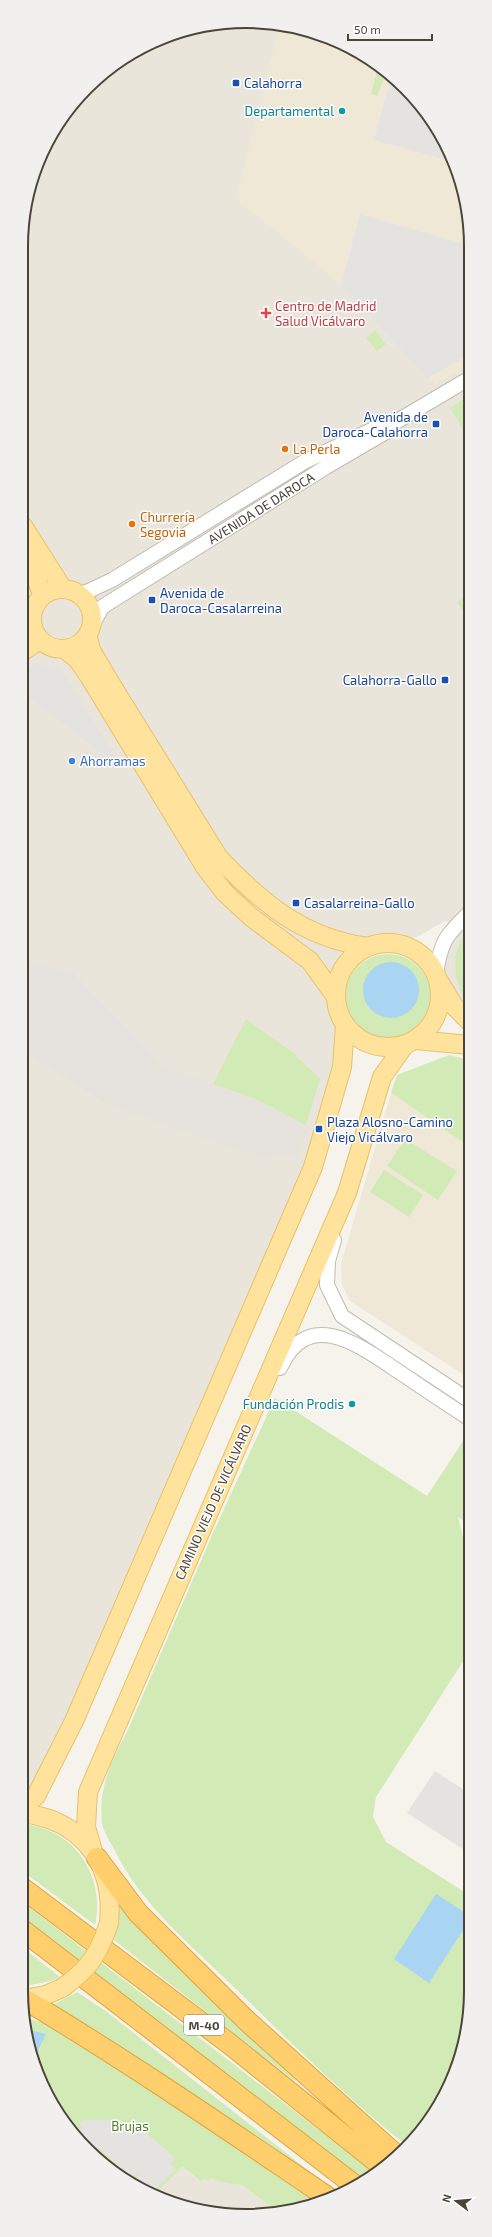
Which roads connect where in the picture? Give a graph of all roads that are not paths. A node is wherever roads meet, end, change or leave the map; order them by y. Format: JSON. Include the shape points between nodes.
{"nodes":[{"id":1,"x":464,"y":382,"type":"edge"},
{"id":2,"x":394,"y":424,"type":"junction"},
{"id":3,"x":28,"y":534,"type":"edge"},
{"id":4,"x":28,"y":566,"type":"edge"},
{"id":5,"x":63,"y":589,"type":"junction"},
{"id":6,"x":80,"y":594,"type":"junction"},
{"id":7,"x":43,"y":596,"type":"junction"},
{"id":8,"x":90,"y":630,"type":"junction"},
{"id":9,"x":32,"y":633,"type":"edge"},
{"id":10,"x":66,"y":650,"type":"junction"},
{"id":11,"x":464,"y":918,"type":"edge"},
{"id":12,"x":368,"y":947,"type":"junction"},
{"id":13,"x":437,"y":978,"type":"junction"},
{"id":14,"x":336,"y":997,"type":"junction"},
{"id":15,"x":464,"y":1016,"type":"edge"},
{"id":16,"x":345,"y":1025,"type":"junction"},
{"id":17,"x":410,"y":1043,"type":"junction"},
{"id":18,"x":464,"y":1045,"type":"edge"},
{"id":19,"x":347,"y":1193,"type":"junction"},
{"id":20,"x":464,"y":1397,"type":"edge"},
{"id":21,"x":464,"y":1415,"type":"edge"},
{"id":22,"x":248,"y":1420,"type":"junction"},
{"id":23,"x":28,"y":1803,"type":"edge"},
{"id":24,"x":28,"y":1814,"type":"edge"},
{"id":25,"x":95,"y":1855,"type":"junction"},
{"id":26,"x":28,"y":1892,"type":"edge"},
{"id":27,"x":28,"y":1934,"type":"edge"},
{"id":28,"x":28,"y":1998,"type":"edge"},
{"id":29,"x":28,"y":2002,"type":"edge"},
{"id":30,"x":393,"y":2152,"type":"edge"},
{"id":31,"x":379,"y":2164,"type":"edge"},
{"id":32,"x":351,"y":2182,"type":"edge"},
{"id":33,"x":323,"y":2194,"type":"edge"}],
"edges":[{"from":1,"to":2,"type":"street","name":"AVENIDA DE DAROCA"},
{"from":2,"to":6,"type":"street","name":"AVENIDA DE DAROCA","via":[[382,425],[304,462],[112,580]]},
{"from":2,"to":8,"type":"street","name":"AVENIDA DE DAROCA","via":[[386,432],[102,607]]},
{"from":3,"to":5,"type":"main road"},
{"from":4,"to":7,"type":"main road"},
{"from":5,"to":6,"type":"main road"},
{"from":5,"to":7,"type":"main road"},
{"from":6,"to":8,"type":"main road","via":[[90,608]]},
{"from":7,"to":9,"type":"main road","via":[[34,609]]},
{"from":8,"to":10,"type":"main road","via":[[74,648]]},
{"from":8,"to":12,"type":"main road","via":[[91,650],[219,858],[239,879],[285,918],[327,938],[345,944]]},
{"from":9,"to":10,"type":"main road","via":[[56,650]]},
{"from":10,"to":14,"type":"main road","via":[[77,659],[89,676],[205,867],[225,893],[275,937],[310,962]]},
{"from":11,"to":13,"type":"street","via":[[445,938],[438,959]]},
{"from":12,"to":13,"type":"main road","via":[[396,943],[412,948],[426,959]]},
{"from":12,"to":14,"type":"main road","via":[[349,960],[342,970]]},
{"from":13,"to":15,"type":"main road","via":[[454,1006]]},
{"from":13,"to":17,"type":"main road","via":[[441,995],[439,1008],[426,1032]]},
{"from":14,"to":16,"type":"main road","via":[[337,1008]]},
{"from":16,"to":17,"type":"main road","via":[[356,1037],[371,1045],[387,1048]]},
{"from":16,"to":23,"type":"main road","via":[[342,1067],[313,1167],[74,1721],[36,1796]]},
{"from":17,"to":18,"type":"main road"},
{"from":17,"to":19,"type":"main road","name":"CAMINO VIEJO DE VICÁLVARO","via":[[382,1077]]},
{"from":19,"to":20,"type":"street","via":[[326,1272],[327,1285],[337,1310],[342,1316]]},
{"from":19,"to":22,"type":"main road","name":"CAMINO VIEJO DE VICÁLVARO"},
{"from":21,"to":22,"type":"street","via":[[347,1339],[319,1335],[299,1342],[290,1349],[265,1400]]},
{"from":22,"to":25,"type":"main road","name":"CAMINO VIEJO DE VICÁLVARO","via":[[88,1792],[86,1827]]},
{"from":24,"to":25,"type":"main road","via":[[57,1821],[77,1834]]},
{"from":25,"to":28,"type":"main road","bridge":true,"via":[[109,1890],[109,1923],[102,1946],[91,1963],[62,1988],[46,1995]]},
{"from":25,"to":30,"type":"highway","via":[[138,1913],[252,2026]]},
{"from":26,"to":31,"type":"highway","number":"M-40","via":[[231,2044]]},
{"from":27,"to":32,"type":"highway","number":"M-40"},
{"from":29,"to":33,"type":"highway","via":[[170,2091]]}]}
